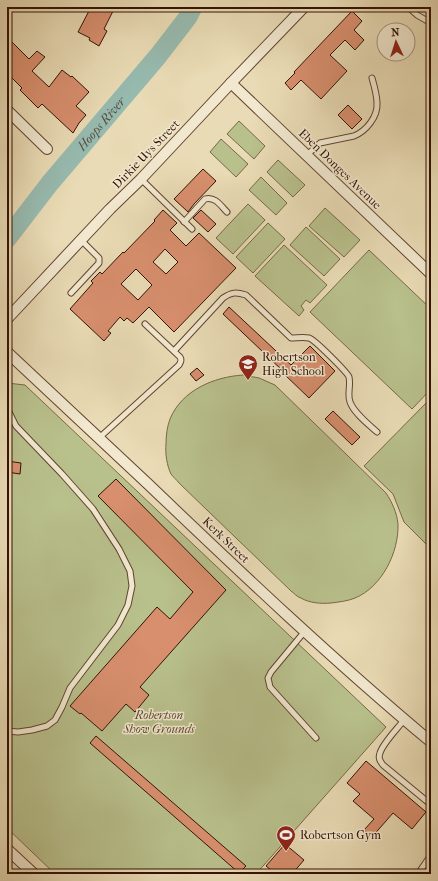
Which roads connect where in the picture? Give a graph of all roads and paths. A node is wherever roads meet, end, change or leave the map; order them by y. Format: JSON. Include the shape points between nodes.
{"nodes":[{"id":1,"x":304,"y":7,"type":"edge"},
{"id":2,"x":408,"y":7,"type":"edge"},
{"id":3,"x":431,"y":23,"type":"edge"},
{"id":4,"x":372,"y":78,"type":"dead end"},
{"id":5,"x":231,"y":83,"type":"junction"},
{"id":6,"x":7,"y":110,"type":"edge"},
{"id":7,"x":47,"y":148,"type":"dead end"},
{"id":8,"x":307,"y":155,"type":"junction"},
{"id":9,"x":141,"y":179,"type":"junction"},
{"id":10,"x":227,"y":212,"type":"dead end"},
{"id":11,"x":184,"y":222,"type":"junction"},
{"id":12,"x":192,"y":229,"type":"dead end"},
{"id":13,"x":81,"y":240,"type":"junction"},
{"id":14,"x":431,"y":274,"type":"edge"},
{"id":15,"x":71,"y":293,"type":"dead end"},
{"id":16,"x":7,"y":319,"type":"edge"},
{"id":17,"x":145,"y":324,"type":"dead end"},
{"id":18,"x":174,"y":351,"type":"junction"},
{"id":19,"x":7,"y":352,"type":"edge"},
{"id":20,"x":7,"y":408,"type":"edge"},
{"id":21,"x":377,"y":432,"type":"dead end"},
{"id":22,"x":99,"y":438,"type":"junction"},
{"id":23,"x":305,"y":631,"type":"junction"},
{"id":24,"x":404,"y":720,"type":"junction"},
{"id":25,"x":7,"y":731,"type":"edge"},
{"id":26,"x":316,"y":738,"type":"dead end"},
{"id":27,"x":431,"y":742,"type":"edge"},
{"id":28,"x":431,"y":803,"type":"edge"},
{"id":29,"x":7,"y":849,"type":"edge"},
{"id":30,"x":431,"y":855,"type":"edge"},
{"id":31,"x":34,"y":874,"type":"edge"},
{"id":32,"x":418,"y":874,"type":"edge"}],
"edges":[{"from":1,"to":5,"type":"street","name":"Dirkie Uys Street"},
{"from":2,"to":3,"type":"lane"},
{"from":4,"to":8,"type":"lane","via":[[377,104],[375,114],[366,128],[354,136],[320,143]]},
{"from":5,"to":8,"type":"street","name":"Eben Donges Avenue"},
{"from":5,"to":9,"type":"street","name":"Dirkie Uys Street"},
{"from":6,"to":7,"type":"street"},
{"from":8,"to":14,"type":"street","name":"Eben Donges Avenue"},
{"from":9,"to":11,"type":"lane"},
{"from":9,"to":13,"type":"street","name":"Dirkie Uys Street"},
{"from":10,"to":11,"type":"lane","via":[[214,199],[208,198]]},
{"from":11,"to":12,"type":"lane"},
{"from":13,"to":15,"type":"lane","via":[[100,260]]},
{"from":13,"to":16,"type":"street","name":"Dirkie Uys Street"},
{"from":17,"to":18,"type":"lane"},
{"from":18,"to":21,"type":"lane","via":[[223,298],[239,292],[246,295],[291,338],[310,338],[317,343],[348,376],[350,402],[356,413]]},
{"from":18,"to":22,"type":"lane","via":[[181,359],[179,365]]},
{"from":19,"to":22,"type":"street","name":"Kerk Street"},
{"from":20,"to":25,"type":"lane","via":[[16,426],[93,510],[119,549],[130,571],[132,586],[128,605],[118,625],[70,688],[55,720],[47,726],[32,730]]},
{"from":22,"to":23,"type":"street","name":"Kerk Street"},
{"from":23,"to":24,"type":"street","name":"Kerk Street"},
{"from":23,"to":26,"type":"lane","via":[[268,678],[270,687]]},
{"from":24,"to":27,"type":"street","name":"Kerk Street"},
{"from":24,"to":28,"type":"lane","via":[[384,745],[379,758],[383,765]]},
{"from":29,"to":31,"type":"street"},
{"from":30,"to":32,"type":"lane"}]}
